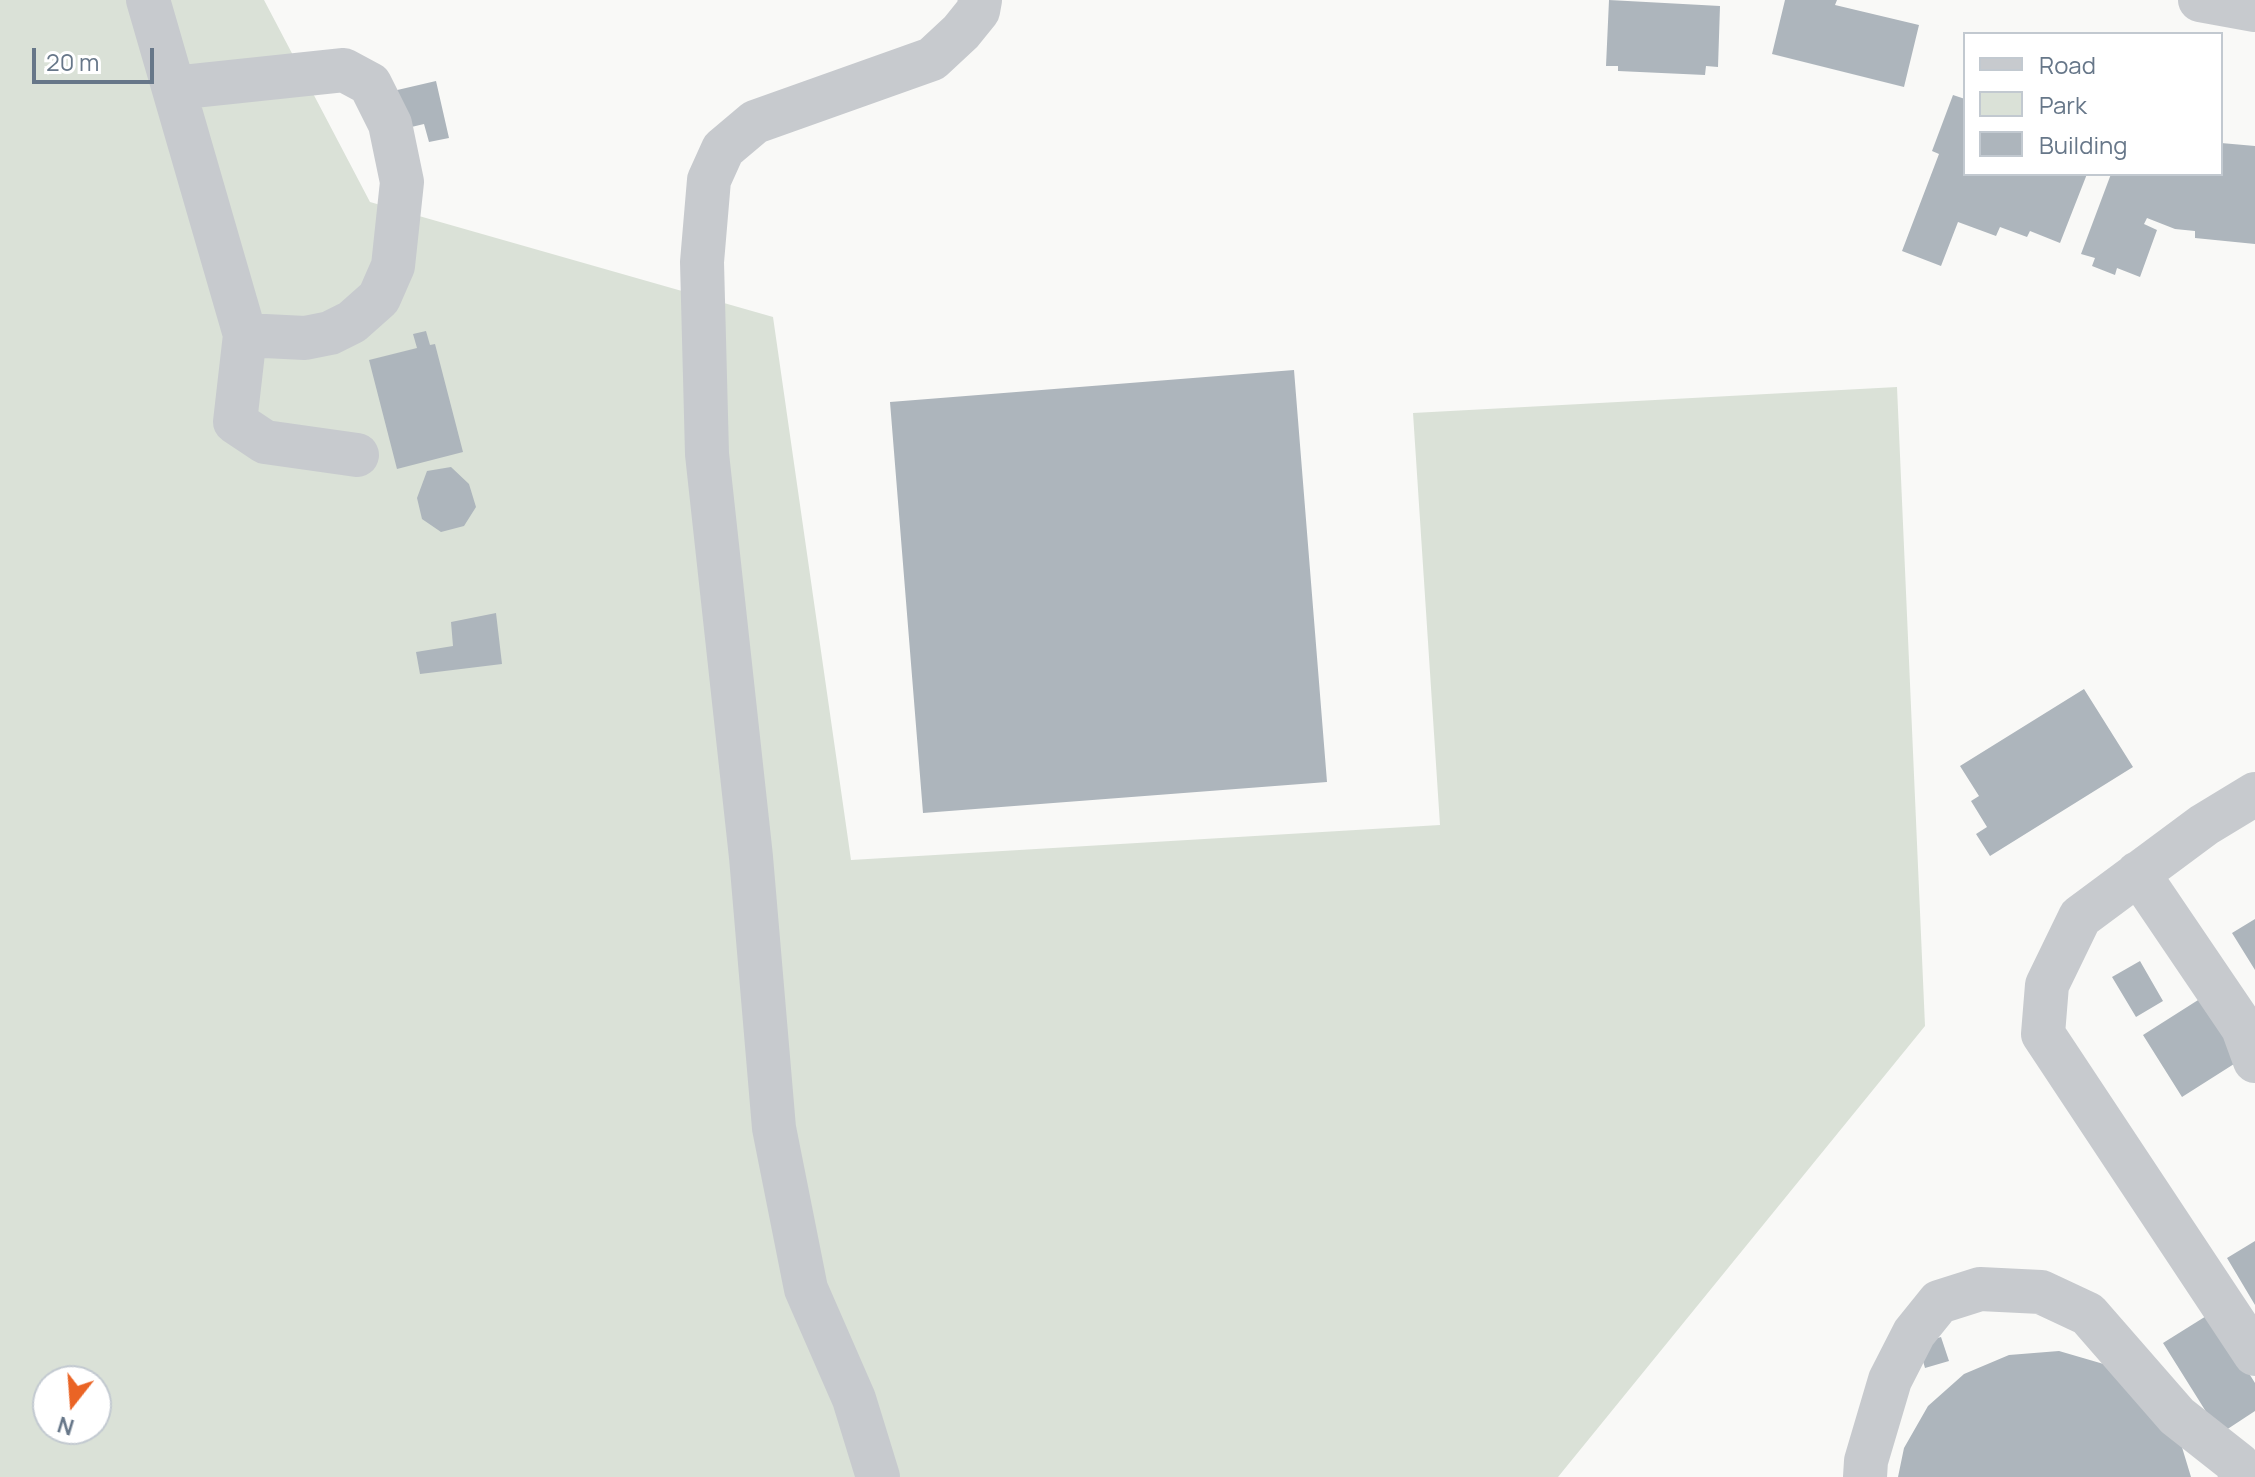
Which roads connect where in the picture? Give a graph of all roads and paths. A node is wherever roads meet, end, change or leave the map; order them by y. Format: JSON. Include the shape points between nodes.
{"nodes":[{"id":1,"x":148,"y":0,"type":"edge"},
{"id":2,"x":980,"y":0,"type":"edge"},
{"id":3,"x":2200,"y":0,"type":"edge"},
{"id":4,"x":2255,"y":10,"type":"edge"},
{"id":5,"x":174,"y":88,"type":"junction"},
{"id":6,"x":245,"y":335,"type":"junction"},
{"id":7,"x":357,"y":455,"type":"dead end"},
{"id":8,"x":2255,"y":794,"type":"edge"},
{"id":9,"x":2138,"y":873,"type":"junction"},
{"id":10,"x":2255,"y":1061,"type":"edge"},
{"id":11,"x":2255,"y":1354,"type":"edge"},
{"id":12,"x":878,"y":1477,"type":"edge"},
{"id":13,"x":1865,"y":1477,"type":"edge"},
{"id":14,"x":2240,"y":1477,"type":"edge"}],
"edges":[{"from":1,"to":5,"type":"street"},
{"from":2,"to":12,"type":"street","via":[[961,32],[932,59],[755,122],[723,149],[709,180],[702,262],[707,454],[774,1128],[806,1289],[854,1399]]},
{"from":3,"to":4,"type":"street"},
{"from":5,"to":6,"type":"street"},
{"from":5,"to":6,"type":"street","via":[[344,70],[370,84],[390,124],[402,182],[393,266],[379,298],[330,333],[305,338]]},
{"from":6,"to":7,"type":"street","via":[[235,422],[265,442]]},
{"from":8,"to":9,"type":"street"},
{"from":9,"to":10,"type":"street","via":[[2243,1028]]},
{"from":9,"to":11,"type":"street","via":[[2080,917],[2047,985],[2043,1034]]},
{"from":13,"to":14,"type":"street","via":[[1890,1380],[1914,1333],[1939,1302],[1980,1289],[2041,1292],[2088,1314],[2177,1416],[2238,1464]]}]}
